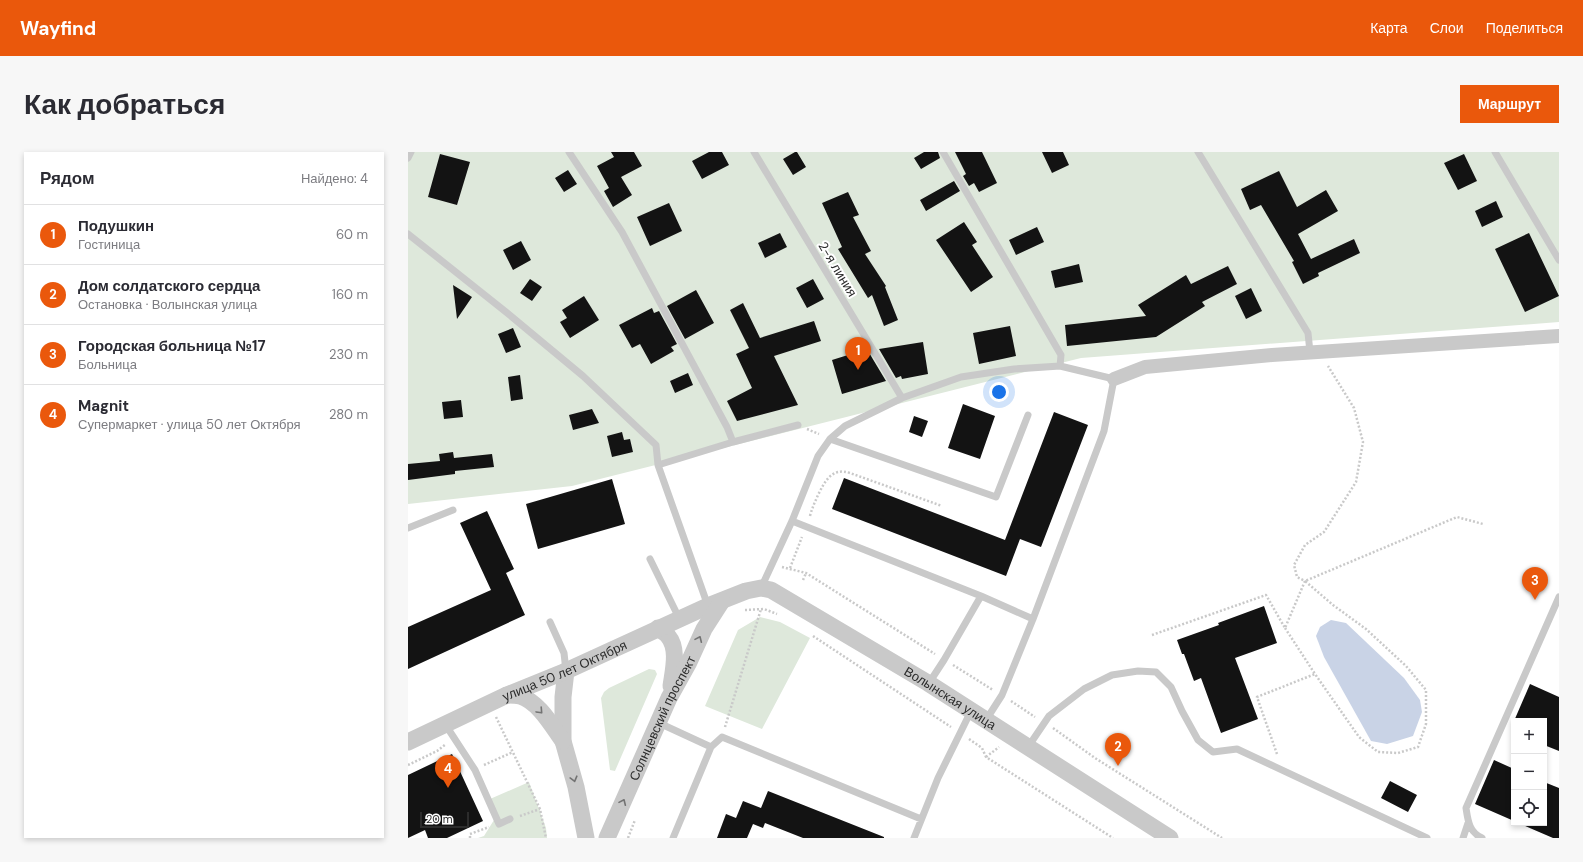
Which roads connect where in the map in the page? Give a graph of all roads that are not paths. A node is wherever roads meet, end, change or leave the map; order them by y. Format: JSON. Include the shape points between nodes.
{"nodes":[{"id":1,"x":411,"y":152,"type":"edge"},
{"id":2,"x":569,"y":152,"type":"edge"},
{"id":3,"x":754,"y":152,"type":"edge"},
{"id":4,"x":943,"y":152,"type":"edge"},
{"id":5,"x":1198,"y":152,"type":"edge"},
{"id":6,"x":1495,"y":152,"type":"edge"},
{"id":7,"x":408,"y":158,"type":"edge"},
{"id":8,"x":408,"y":234,"type":"edge"},
{"id":9,"x":1559,"y":260,"type":"edge"},
{"id":10,"x":1559,"y":336,"type":"edge"},
{"id":11,"x":1310,"y":352,"type":"junction"},
{"id":12,"x":1060,"y":366,"type":"junction"},
{"id":13,"x":1114,"y":379,"type":"junction"},
{"id":14,"x":902,"y":398,"type":"junction"},
{"id":15,"x":1028,"y":415,"type":"dead end"},
{"id":16,"x":798,"y":424,"type":"road end"},
{"id":17,"x":830,"y":439,"type":"junction"},
{"id":18,"x":733,"y":442,"type":"junction"},
{"id":19,"x":658,"y":465,"type":"junction"},
{"id":20,"x":453,"y":510,"type":"dead end"},
{"id":21,"x":792,"y":521,"type":"junction"},
{"id":22,"x":408,"y":528,"type":"edge"},
{"id":23,"x":650,"y":559,"type":"dead end"},
{"id":24,"x":761,"y":588,"type":"junction"},
{"id":25,"x":981,"y":596,"type":"junction"},
{"id":26,"x":1559,"y":597,"type":"edge"},
{"id":27,"x":715,"y":603,"type":"junction"},
{"id":28,"x":679,"y":618,"type":"junction"},
{"id":29,"x":1033,"y":618,"type":"junction"},
{"id":30,"x":550,"y":622,"type":"dead end"},
{"id":31,"x":658,"y":628,"type":"junction"},
{"id":32,"x":566,"y":672,"type":"junction"},
{"id":33,"x":928,"y":684,"type":"junction"},
{"id":34,"x":507,"y":695,"type":"junction"},
{"id":35,"x":669,"y":698,"type":"junction"},
{"id":36,"x":972,"y":710,"type":"junction"},
{"id":37,"x":986,"y":720,"type":"junction"},
{"id":38,"x":659,"y":723,"type":"junction"},
{"id":39,"x":445,"y":724,"type":"junction"},
{"id":40,"x":563,"y":741,"type":"junction"},
{"id":41,"x":408,"y":742,"type":"edge"},
{"id":42,"x":711,"y":747,"type":"junction"},
{"id":43,"x":1028,"y":747,"type":"junction"},
{"id":44,"x":510,"y":819,"type":"road end"},
{"id":45,"x":921,"y":819,"type":"junction"},
{"id":46,"x":1468,"y":823,"type":"junction"},
{"id":47,"x":586,"y":838,"type":"edge"},
{"id":48,"x":607,"y":838,"type":"edge"},
{"id":49,"x":673,"y":838,"type":"edge"},
{"id":50,"x":914,"y":838,"type":"edge"},
{"id":51,"x":1170,"y":838,"type":"edge"},
{"id":52,"x":1427,"y":838,"type":"edge"},
{"id":53,"x":1463,"y":838,"type":"edge"},
{"id":54,"x":1482,"y":838,"type":"edge"}],
"edges":[{"from":1,"to":7,"type":"lane"},
{"from":2,"to":18,"type":"lane","via":[[622,232],[724,420]]},
{"from":3,"to":14,"type":"lane","name":"2-я линия"},
{"from":4,"to":12,"type":"lane","via":[[1061,355]]},
{"from":5,"to":11,"type":"lane","via":[[1308,333]]},
{"from":6,"to":9,"type":"lane"},
{"from":8,"to":19,"type":"lane","via":[[589,381],[656,445]]},
{"from":10,"to":11,"type":"street"},
{"from":11,"to":13,"type":"street","via":[[1145,367]]},
{"from":12,"to":13,"type":"lane"},
{"from":12,"to":14,"type":"lane","via":[[1014,369],[961,377]]},
{"from":13,"to":29,"type":"lane","via":[[1104,431]]},
{"from":14,"to":17,"type":"lane","via":[[845,426]]},
{"from":15,"to":17,"type":"lane","via":[[996,497]]},
{"from":16,"to":18,"type":"lane"},
{"from":17,"to":21,"type":"lane","via":[[818,456]]},
{"from":18,"to":19,"type":"lane"},
{"from":19,"to":27,"type":"lane"},
{"from":20,"to":22,"type":"lane"},
{"from":21,"to":24,"type":"lane"},
{"from":21,"to":25,"type":"lane"},
{"from":23,"to":28,"type":"lane"},
{"from":24,"to":27,"type":"street","via":[[746,590]]},
{"from":24,"to":33,"type":"street","name":"Волынская улица","via":[[771,590]]},
{"from":25,"to":29,"type":"lane"},
{"from":25,"to":33,"type":"lane"},
{"from":26,"to":46,"type":"lane","via":[[1466,808]]},
{"from":27,"to":28,"type":"street","name":"улица 50 лет Октября"},
{"from":35,"to":27,"type":"street","name":"Солнцевский проспект","one_way":true,"via":[[689,662]]},
{"from":28,"to":31,"type":"street","name":"улица 50 лет Октября"},
{"from":29,"to":37,"type":"lane","via":[[1002,695]]},
{"from":30,"to":32,"type":"lane","via":[[564,653]]},
{"from":31,"to":32,"type":"street","name":"улица 50 лет Октября"},
{"from":31,"to":35,"type":"street","via":[[668,636],[673,646],[674,664]]},
{"from":32,"to":34,"type":"street","name":"улица 50 лет Октября"},
{"from":32,"to":40,"type":"street"},
{"from":33,"to":36,"type":"street","name":"Волынская улица"},
{"from":34,"to":39,"type":"street","name":"улица 50 лет Октября"},
{"from":34,"to":40,"type":"street","one_way":true,"via":[[520,696],[530,702]]},
{"from":35,"to":38,"type":"street","name":"Солнцевский проспект"},
{"from":36,"to":37,"type":"street","name":"Волынская улица"},
{"from":36,"to":45,"type":"lane"},
{"from":37,"to":43,"type":"street","name":"Волынская улица"},
{"from":38,"to":42,"type":"lane"},
{"from":48,"to":38,"type":"street","name":"Солнцевский проспект","one_way":true},
{"from":39,"to":41,"type":"street","name":"улица 50 лет Октября"},
{"from":39,"to":44,"type":"lane","via":[[475,770],[499,824]]},
{"from":40,"to":47,"type":"street","one_way":true,"via":[[576,787]]},
{"from":42,"to":45,"type":"lane","via":[[722,737]]},
{"from":42,"to":49,"type":"lane"},
{"from":43,"to":51,"type":"street","name":"Волынская улица"},
{"from":43,"to":52,"type":"lane","via":[[1049,716],[1084,689],[1112,675],[1138,671],[1156,672],[1171,687],[1198,740],[1213,752],[1237,749]]},
{"from":45,"to":50,"type":"lane"},
{"from":46,"to":53,"type":"lane"},
{"from":46,"to":54,"type":"lane","via":[[1476,835]]}]}
